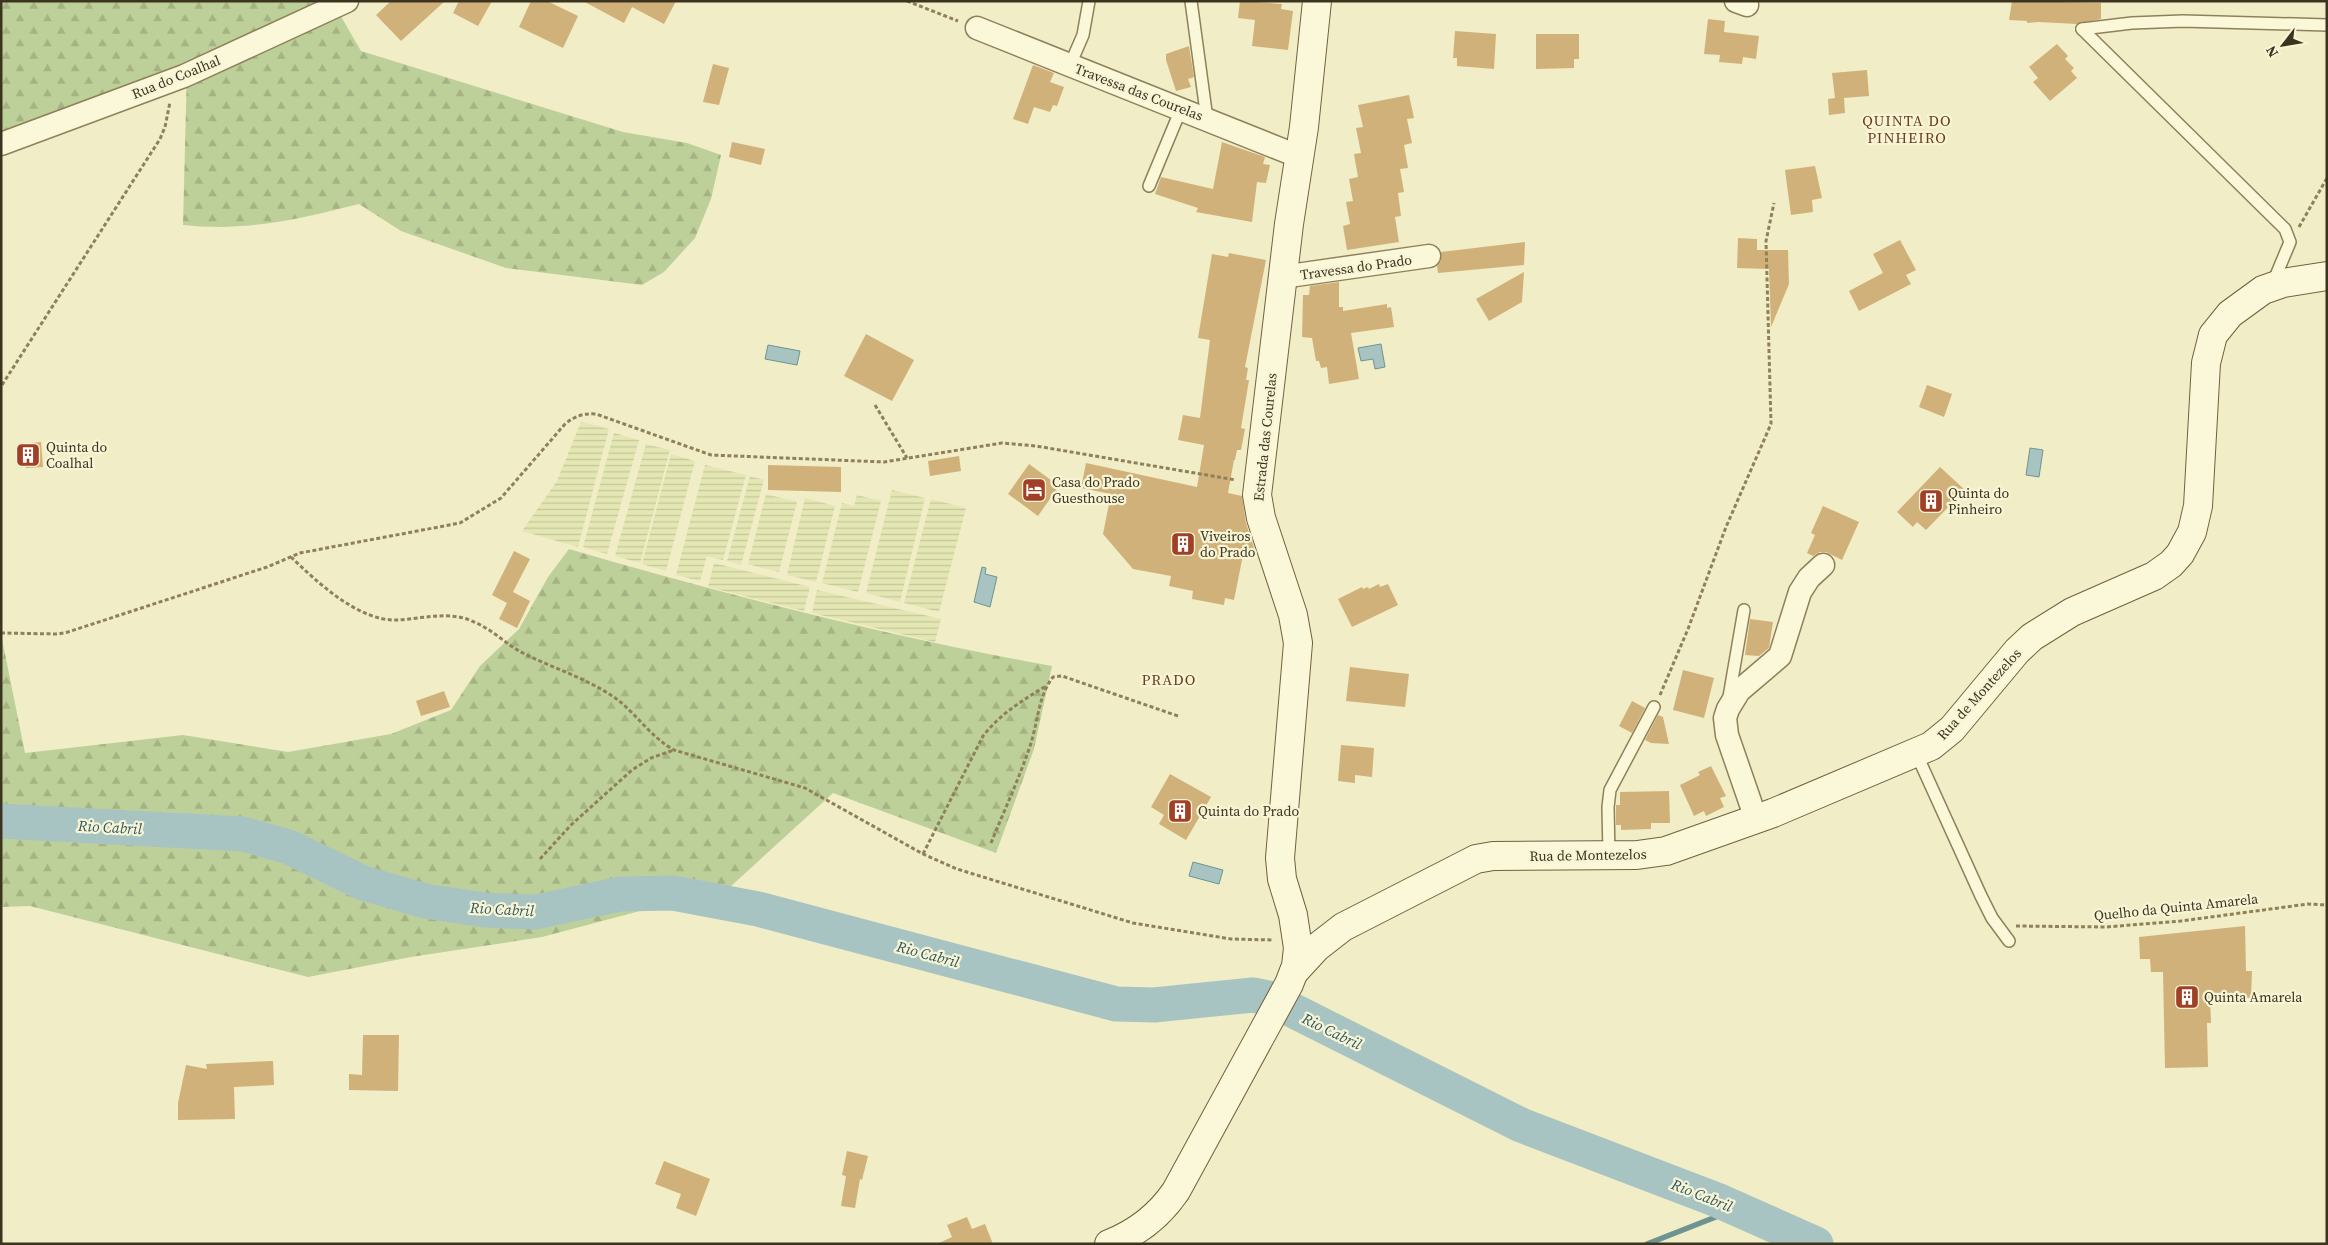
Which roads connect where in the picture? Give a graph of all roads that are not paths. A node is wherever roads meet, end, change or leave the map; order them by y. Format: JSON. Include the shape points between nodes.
{"nodes":[{"id":1,"x":348,"y":1,"type":"edge"},
{"id":2,"x":1089,"y":1,"type":"edge"},
{"id":3,"x":1191,"y":1,"type":"edge"},
{"id":4,"x":1317,"y":1,"type":"edge"},
{"id":5,"x":2327,"y":25,"type":"edge"},
{"id":6,"x":977,"y":28,"type":"road end"},
{"id":7,"x":1070,"y":65,"type":"junction"},
{"id":8,"x":1181,"y":109,"type":"junction"},
{"id":9,"x":1207,"y":119,"type":"junction"},
{"id":10,"x":1,"y":144,"type":"edge"},
{"id":11,"x":1300,"y":157,"type":"junction"},
{"id":12,"x":1149,"y":186,"type":"dead end"},
{"id":13,"x":1429,"y":256,"type":"dead end"},
{"id":14,"x":2327,"y":276,"type":"edge"},
{"id":15,"x":1282,"y":278,"type":"junction"},
{"id":16,"x":2270,"y":287,"type":"junction"},
{"id":17,"x":1823,"y":565,"type":"dead end"},
{"id":18,"x":1744,"y":610,"type":"dead end"},
{"id":19,"x":1654,"y":707,"type":"road end"},
{"id":20,"x":1728,"y":709,"type":"junction"},
{"id":21,"x":1916,"y":753,"type":"junction"},
{"id":22,"x":1756,"y":819,"type":"junction"},
{"id":23,"x":1609,"y":855,"type":"junction"},
{"id":24,"x":1287,"y":893,"type":"junction"},
{"id":25,"x":1329,"y":932,"type":"junction"},
{"id":26,"x":1297,"y":940,"type":"junction"},
{"id":27,"x":2009,"y":941,"type":"dead end"},
{"id":28,"x":1291,"y":978,"type":"junction"},
{"id":29,"x":1134,"y":1237,"type":"edge"},
{"id":30,"x":1108,"y":1244,"type":"edge"}],
"edges":[{"from":1,"to":10,"type":"street","name":"Rua do Coalhal","via":[[174,79]]},
{"from":2,"to":7,"type":"lane","via":[[1082,35]]},
{"from":3,"to":9,"type":"lane"},
{"from":4,"to":11,"type":"street","name":"Estrada das Courelas"},
{"from":5,"to":16,"type":"lane","via":[[2183,22],[2132,23],[2082,29],[2283,226],[2290,236],[2289,245]]},
{"from":6,"to":7,"type":"street","name":"Travessa das Courelas"},
{"from":7,"to":8,"type":"street","name":"Travessa das Courelas"},
{"from":8,"to":9,"type":"street","name":"Travessa das Courelas"},
{"from":8,"to":12,"type":"lane"},
{"from":9,"to":11,"type":"street","name":"Travessa das Courelas"},
{"from":11,"to":15,"type":"street","name":"Estrada das Courelas"},
{"from":13,"to":15,"type":"street","name":"Travessa do Prado"},
{"from":14,"to":16,"type":"street","name":"Rua de Montezelos"},
{"from":15,"to":24,"type":"street","name":"Estrada das Courelas","via":[[1257,500],[1293,615],[1298,643],[1280,858]]},
{"from":16,"to":21,"type":"street","name":"Rua de Montezelos","via":[[2230,314],[2210,341],[2198,506],[2192,532],[2180,554],[2154,576],[2072,612],[2032,637],[2017,650],[1952,729]]},
{"from":17,"to":20,"type":"street","via":[[1800,592],[1780,656],[1742,687]]},
{"from":18,"to":20,"type":"lane"},
{"from":19,"to":23,"type":"lane","via":[[1610,790]]},
{"from":20,"to":22,"type":"street","via":[[1727,735]]},
{"from":21,"to":22,"type":"street","name":"Rua de Montezelos"},
{"from":21,"to":27,"type":"lane","via":[[1980,896]]},
{"from":22,"to":23,"type":"street","name":"Rua de Montezelos","via":[[1666,851]]},
{"from":23,"to":25,"type":"street","name":"Rua de Montezelos","via":[[1476,859]]},
{"from":24,"to":25,"type":"street","via":[[1305,919]]},
{"from":24,"to":26,"type":"street","name":"Estrada das Courelas"},
{"from":25,"to":26,"type":"street","name":"Rua de Montezelos","via":[[1311,931]]},
{"from":25,"to":28,"type":"street"},
{"from":26,"to":28,"type":"street","name":"Estrada das Courelas","via":[[1298,956]]},
{"from":28,"to":29,"type":"street","via":[[1179,1186]]},
{"from":29,"to":30,"type":"street"}]}
